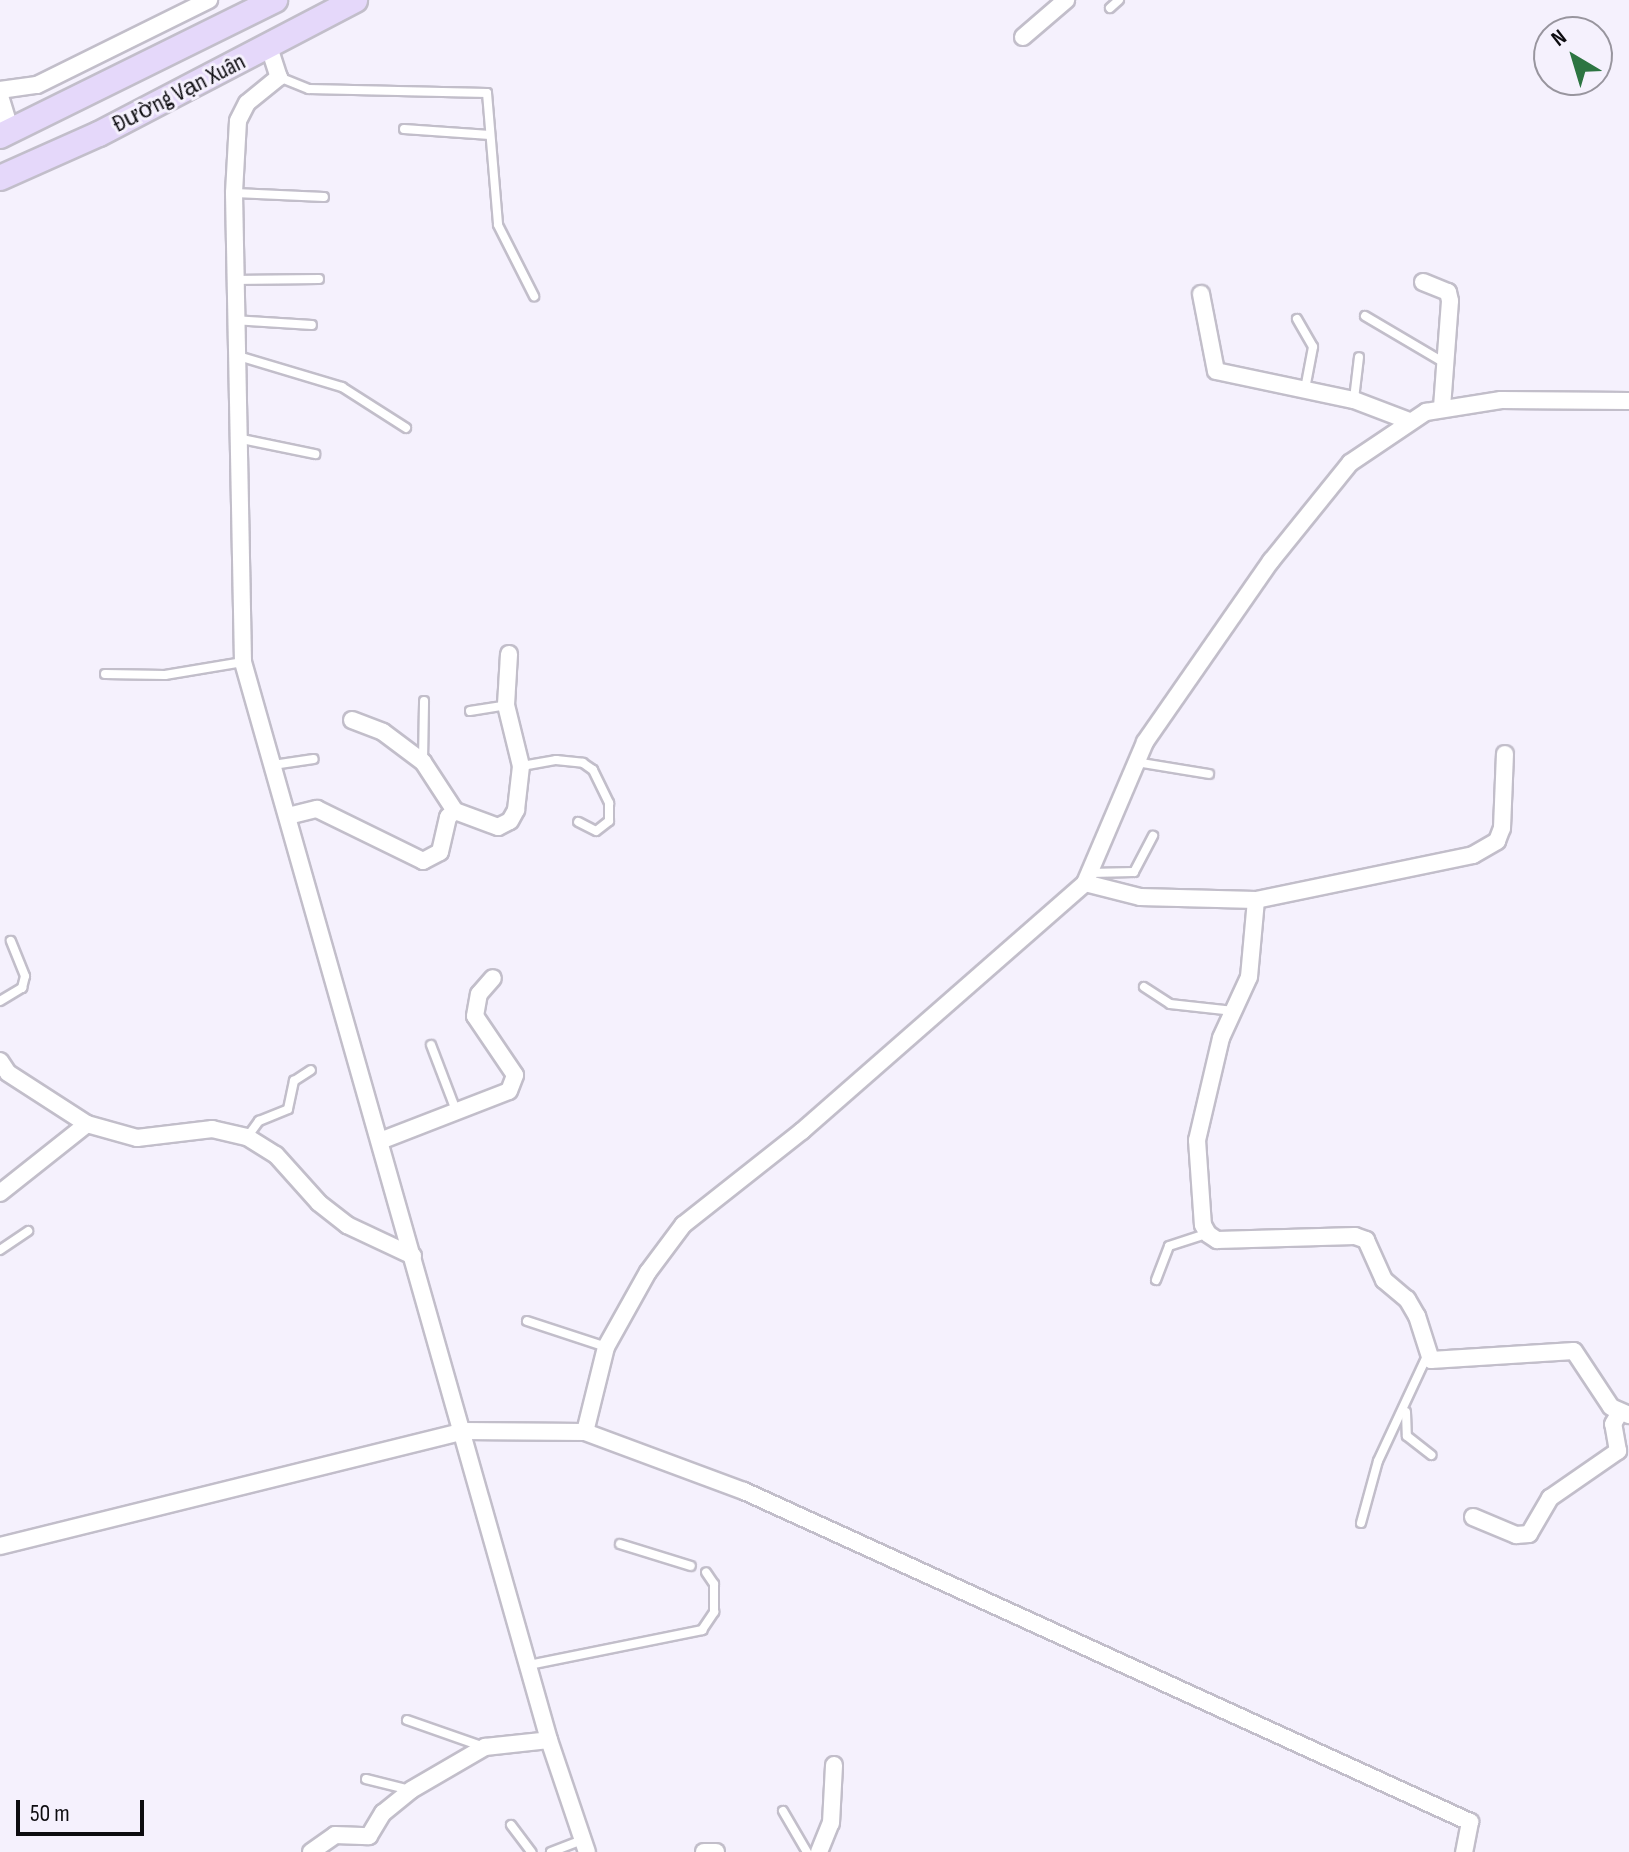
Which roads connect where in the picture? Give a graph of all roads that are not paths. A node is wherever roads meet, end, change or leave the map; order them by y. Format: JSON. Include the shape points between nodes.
{"nodes":[{"id":1,"x":209,"y":0,"type":"edge"},
{"id":2,"x":275,"y":0,"type":"edge"},
{"id":3,"x":355,"y":0,"type":"edge"},
{"id":4,"x":1066,"y":0,"type":"edge"},
{"id":5,"x":1119,"y":0,"type":"edge"},
{"id":6,"x":1110,"y":8,"type":"dead end"},
{"id":7,"x":1023,"y":37,"type":"dead end"},
{"id":8,"x":269,"y":47,"type":"junction"},
{"id":9,"x":279,"y":77,"type":"junction"},
{"id":10,"x":0,"y":90,"type":"edge"},
{"id":11,"x":0,"y":96,"type":"edge"},
{"id":12,"x":404,"y":129,"type":"dead end"},
{"id":13,"x":6,"y":133,"type":"edge"},
{"id":14,"x":490,"y":135,"type":"junction"},
{"id":15,"x":0,"y":178,"type":"edge"},
{"id":16,"x":234,"y":193,"type":"junction"},
{"id":17,"x":324,"y":197,"type":"dead end"},
{"id":18,"x":319,"y":279,"type":"dead end"},
{"id":19,"x":232,"y":280,"type":"junction"},
{"id":20,"x":1423,"y":282,"type":"dead end"},
{"id":21,"x":1201,"y":294,"type":"dead end"},
{"id":22,"x":534,"y":296,"type":"dead end"},
{"id":23,"x":1365,"y":316,"type":"dead end"},
{"id":24,"x":1297,"y":319,"type":"dead end"},
{"id":25,"x":233,"y":320,"type":"junction"},
{"id":26,"x":312,"y":325,"type":"dead end"},
{"id":27,"x":234,"y":354,"type":"junction"},
{"id":28,"x":1359,"y":357,"type":"dead end"},
{"id":29,"x":1443,"y":362,"type":"junction"},
{"id":30,"x":1305,"y":389,"type":"junction"},
{"id":31,"x":1354,"y":400,"type":"junction"},
{"id":32,"x":1629,"y":401,"type":"edge"},
{"id":33,"x":1442,"y":408,"type":"junction"},
{"id":34,"x":1409,"y":421,"type":"junction"},
{"id":35,"x":406,"y":428,"type":"dead end"},
{"id":36,"x":236,"y":437,"type":"junction"},
{"id":37,"x":315,"y":454,"type":"dead end"},
{"id":38,"x":509,"y":654,"type":"dead end"},
{"id":39,"x":243,"y":662,"type":"junction"},
{"id":40,"x":105,"y":674,"type":"dead end"},
{"id":41,"x":424,"y":701,"type":"dead end"},
{"id":42,"x":506,"y":705,"type":"junction"},
{"id":43,"x":470,"y":711,"type":"dead end"},
{"id":44,"x":352,"y":720,"type":"dead end"},
{"id":45,"x":1505,"y":754,"type":"dead end"},
{"id":46,"x":314,"y":759,"type":"dead end"},
{"id":47,"x":423,"y":762,"type":"junction"},
{"id":48,"x":1136,"y":762,"type":"junction"},
{"id":49,"x":273,"y":765,"type":"junction"},
{"id":50,"x":521,"y":766,"type":"junction"},
{"id":51,"x":1209,"y":774,"type":"dead end"},
{"id":52,"x":455,"y":811,"type":"junction"},
{"id":53,"x":288,"y":816,"type":"junction"},
{"id":54,"x":578,"y":822,"type":"dead end"},
{"id":55,"x":1153,"y":836,"type":"dead end"},
{"id":56,"x":1087,"y":878,"type":"junction"},
{"id":57,"x":1256,"y":900,"type":"junction"},
{"id":58,"x":11,"y":941,"type":"dead end"},
{"id":59,"x":493,"y":978,"type":"dead end"},
{"id":60,"x":1144,"y":987,"type":"dead end"},
{"id":61,"x":0,"y":1001,"type":"edge"},
{"id":62,"x":1234,"y":1011,"type":"junction"},
{"id":63,"x":431,"y":1045,"type":"dead end"},
{"id":64,"x":0,"y":1061,"type":"edge"},
{"id":65,"x":311,"y":1070,"type":"dead end"},
{"id":66,"x":457,"y":1114,"type":"junction"},
{"id":67,"x":87,"y":1124,"type":"junction"},
{"id":68,"x":247,"y":1137,"type":"junction"},
{"id":69,"x":380,"y":1141,"type":"junction"},
{"id":70,"x":0,"y":1193,"type":"edge"},
{"id":71,"x":28,"y":1231,"type":"dead end"},
{"id":72,"x":1208,"y":1234,"type":"junction"},
{"id":73,"x":0,"y":1250,"type":"edge"},
{"id":74,"x":413,"y":1256,"type":"junction"},
{"id":75,"x":1156,"y":1280,"type":"dead end"},
{"id":76,"x":527,"y":1321,"type":"dead end"},
{"id":77,"x":606,"y":1347,"type":"junction"},
{"id":78,"x":1429,"y":1358,"type":"junction"},
{"id":79,"x":1624,"y":1415,"type":"edge"},
{"id":80,"x":463,"y":1431,"type":"junction"},
{"id":81,"x":585,"y":1432,"type":"junction"},
{"id":82,"x":1431,"y":1455,"type":"dead end"},
{"id":83,"x":1473,"y":1517,"type":"dead end"},
{"id":84,"x":1361,"y":1523,"type":"dead end"},
{"id":85,"x":620,"y":1544,"type":"dead end"},
{"id":86,"x":0,"y":1546,"type":"edge"},
{"id":87,"x":691,"y":1566,"type":"dead end"},
{"id":88,"x":706,"y":1572,"type":"dead end"},
{"id":89,"x":528,"y":1665,"type":"junction"},
{"id":90,"x":407,"y":1720,"type":"dead end"},
{"id":91,"x":549,"y":1740,"type":"junction"},
{"id":92,"x":485,"y":1747,"type":"junction"},
{"id":93,"x":834,"y":1765,"type":"dead end"},
{"id":94,"x":366,"y":1779,"type":"dead end"},
{"id":95,"x":411,"y":1790,"type":"junction"},
{"id":96,"x":783,"y":1811,"type":"dead end"},
{"id":97,"x":511,"y":1825,"type":"dead end"},
{"id":98,"x":585,"y":1846,"type":"edge"},
{"id":99,"x":311,"y":1852,"type":"edge"},
{"id":100,"x":531,"y":1852,"type":"edge"},
{"id":101,"x":551,"y":1852,"type":"edge"},
{"id":102,"x":704,"y":1852,"type":"edge"},
{"id":103,"x":716,"y":1852,"type":"edge"},
{"id":104,"x":807,"y":1852,"type":"edge"},
{"id":105,"x":819,"y":1852,"type":"edge"},
{"id":106,"x":1464,"y":1852,"type":"edge"}],
"edges":[{"from":1,"to":10,"type":"street","via":[[37,85]]},
{"from":2,"to":13,"type":"main road","name":"Đường Vạn Xuân"},
{"from":3,"to":8,"type":"main road","name":"Đường Vạn Xuân"},
{"from":4,"to":7,"type":"street"},
{"from":5,"to":6,"type":"lane"},
{"from":8,"to":9,"type":"street"},
{"from":8,"to":15,"type":"main road","name":"Đường Vạn Xuân"},
{"from":9,"to":14,"type":"lane","via":[[309,89],[487,93]]},
{"from":9,"to":16,"type":"street","via":[[247,103],[238,121]]},
{"from":11,"to":13,"type":"street"},
{"from":12,"to":14,"type":"lane"},
{"from":14,"to":22,"type":"lane","via":[[498,225]]},
{"from":16,"to":17,"type":"lane"},
{"from":16,"to":19,"type":"street"},
{"from":18,"to":19,"type":"lane"},
{"from":19,"to":25,"type":"street"},
{"from":20,"to":29,"type":"street","via":[[1448,292]]},
{"from":21,"to":30,"type":"street","via":[[1216,371]]},
{"from":23,"to":29,"type":"lane"},
{"from":24,"to":30,"type":"lane","via":[[1313,347]]},
{"from":25,"to":26,"type":"lane"},
{"from":25,"to":27,"type":"street"},
{"from":27,"to":35,"type":"lane","via":[[342,387]]},
{"from":27,"to":36,"type":"street"},
{"from":28,"to":31,"type":"lane"},
{"from":29,"to":33,"type":"street"},
{"from":30,"to":31,"type":"street"},
{"from":31,"to":34,"type":"street"},
{"from":32,"to":33,"type":"street","via":[[1501,400]]},
{"from":33,"to":34,"type":"street"},
{"from":34,"to":48,"type":"street","via":[[1350,463],[1329,485],[1186,682]]},
{"from":36,"to":37,"type":"lane"},
{"from":36,"to":39,"type":"street"},
{"from":38,"to":42,"type":"street"},
{"from":39,"to":40,"type":"lane","via":[[165,675]]},
{"from":39,"to":49,"type":"street"},
{"from":41,"to":47,"type":"lane"},
{"from":42,"to":43,"type":"lane"},
{"from":42,"to":50,"type":"street"},
{"from":44,"to":47,"type":"street","via":[[383,732]]},
{"from":45,"to":57,"type":"street","via":[[1502,828],[1487,848],[1442,863]]},
{"from":46,"to":49,"type":"lane"},
{"from":47,"to":52,"type":"street"},
{"from":48,"to":51,"type":"lane"},
{"from":48,"to":56,"type":"street"},
{"from":49,"to":53,"type":"street"},
{"from":50,"to":52,"type":"street","via":[[510,821],[498,827]]},
{"from":50,"to":54,"type":"lane","via":[[556,760],[583,763],[593,770],[609,803],[609,821],[596,831]]},
{"from":52,"to":53,"type":"street","via":[[448,817],[440,852],[423,861],[317,809]]},
{"from":53,"to":69,"type":"street"},
{"from":55,"to":56,"type":"lane","via":[[1134,872]]},
{"from":56,"to":57,"type":"street","via":[[1140,897]]},
{"from":56,"to":77,"type":"street","via":[[802,1131],[694,1214],[648,1272]]},
{"from":57,"to":62,"type":"street","via":[[1249,977]]},
{"from":58,"to":61,"type":"lane","via":[[25,976],[15,996]]},
{"from":59,"to":66,"type":"street","via":[[479,994],[475,1016],[511,1067],[514,1083],[502,1097]]},
{"from":60,"to":62,"type":"lane","via":[[1170,1004]]},
{"from":62,"to":72,"type":"street","via":[[1221,1038],[1197,1140]]},
{"from":63,"to":66,"type":"lane"},
{"from":64,"to":67,"type":"street","via":[[8,1073]]},
{"from":65,"to":68,"type":"lane","via":[[294,1081],[288,1109],[259,1121]]},
{"from":66,"to":69,"type":"street"},
{"from":67,"to":68,"type":"street","via":[[137,1138],[212,1129]]},
{"from":67,"to":70,"type":"street"},
{"from":68,"to":74,"type":"street","via":[[276,1155],[347,1225]]},
{"from":69,"to":74,"type":"street"},
{"from":71,"to":73,"type":"lane"},
{"from":72,"to":75,"type":"lane","via":[[1169,1246]]},
{"from":72,"to":78,"type":"street","via":[[1217,1240],[1366,1240],[1384,1280],[1407,1299],[1417,1316]]},
{"from":74,"to":80,"type":"street"},
{"from":76,"to":77,"type":"lane"},
{"from":77,"to":81,"type":"street"},
{"from":78,"to":79,"type":"street","via":[[1574,1351]]},
{"from":78,"to":82,"type":"lane","via":[[1403,1423],[1411,1442]]},
{"from":78,"to":84,"type":"lane","via":[[1378,1461]]},
{"from":79,"to":83,"type":"street","via":[[1613,1424],[1618,1451],[1555,1494],[1529,1534],[1516,1535]]},
{"from":80,"to":81,"type":"street"},
{"from":80,"to":86,"type":"street"},
{"from":80,"to":89,"type":"street"},
{"from":81,"to":106,"type":"street","via":[[744,1491],[1470,1822]]},
{"from":85,"to":87,"type":"lane"},
{"from":88,"to":89,"type":"lane","via":[[714,1584],[714,1612],[702,1630]]},
{"from":89,"to":91,"type":"street"},
{"from":90,"to":92,"type":"lane"},
{"from":91,"to":92,"type":"street"},
{"from":91,"to":98,"type":"street"},
{"from":92,"to":95,"type":"street"},
{"from":93,"to":105,"type":"street","via":[[831,1823]]},
{"from":94,"to":95,"type":"lane"},
{"from":95,"to":99,"type":"street","via":[[383,1813],[369,1836],[335,1835]]},
{"from":96,"to":104,"type":"lane"},
{"from":97,"to":100,"type":"lane"},
{"from":98,"to":101,"type":"lane"},
{"from":102,"to":103,"type":"street"}]}
